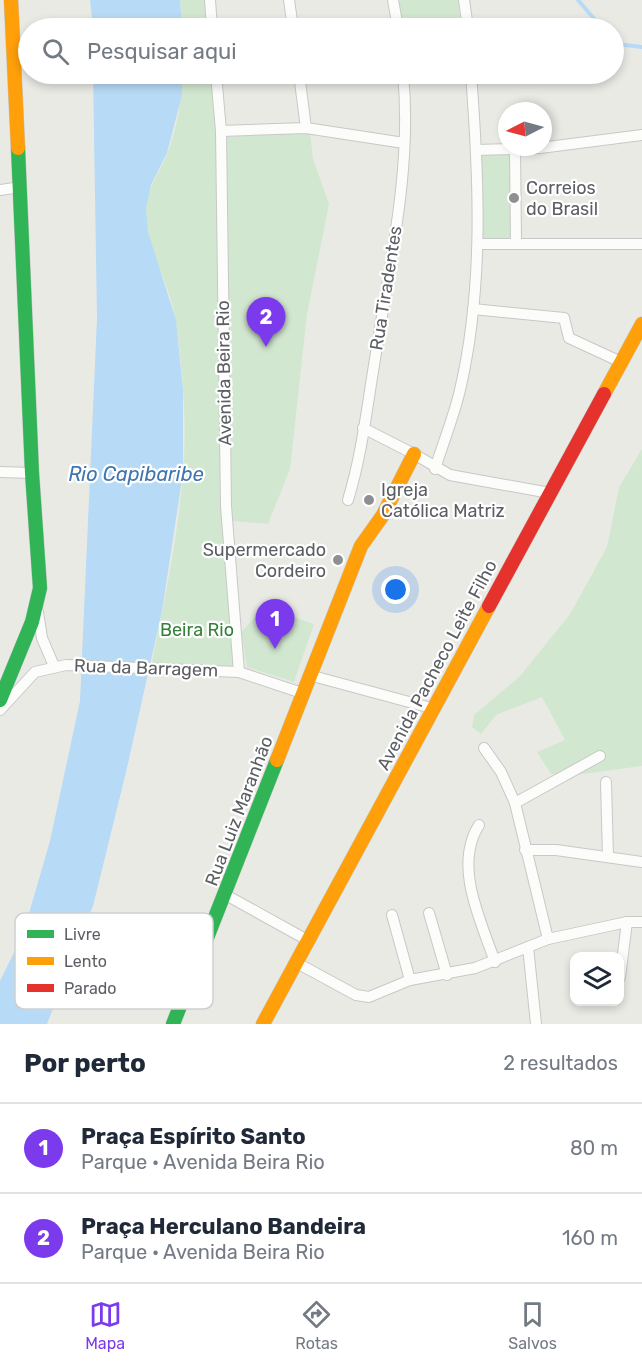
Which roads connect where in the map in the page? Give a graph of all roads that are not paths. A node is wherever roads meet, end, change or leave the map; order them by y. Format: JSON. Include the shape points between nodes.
{"nodes":[{"id":1,"x":11,"y":0,"type":"edge"},
{"id":2,"x":210,"y":0,"type":"edge"},
{"id":3,"x":289,"y":0,"type":"edge"},
{"id":4,"x":393,"y":0,"type":"edge"},
{"id":5,"x":464,"y":0,"type":"edge"},
{"id":6,"x":211,"y":18,"type":"edge"},
{"id":7,"x":292,"y":18,"type":"edge"},
{"id":8,"x":396,"y":18,"type":"edge"},
{"id":9,"x":467,"y":18,"type":"edge"},
{"id":10,"x":217,"y":84,"type":"edge"},
{"id":11,"x":300,"y":84,"type":"edge"},
{"id":12,"x":404,"y":84,"type":"edge"},
{"id":13,"x":472,"y":84,"type":"edge"},
{"id":14,"x":306,"y":128,"type":"junction"},
{"id":15,"x":221,"y":131,"type":"junction"},
{"id":16,"x":642,"y":135,"type":"edge"},
{"id":17,"x":404,"y":143,"type":"junction"},
{"id":18,"x":552,"y":146,"type":"edge"},
{"id":19,"x":476,"y":150,"type":"junction"},
{"id":20,"x":498,"y":150,"type":"edge"},
{"id":21,"x":515,"y":156,"type":"edge"},
{"id":22,"x":21,"y":187,"type":"junction"},
{"id":23,"x":0,"y":190,"type":"edge"},
{"id":24,"x":516,"y":242,"type":"junction"},
{"id":25,"x":478,"y":244,"type":"junction"},
{"id":26,"x":642,"y":244,"type":"edge"},
{"id":27,"x":473,"y":309,"type":"junction"},
{"id":28,"x":642,"y":324,"type":"edge"},
{"id":29,"x":621,"y":362,"type":"junction"},
{"id":30,"x":363,"y":428,"type":"junction"},
{"id":31,"x":414,"y":454,"type":"junction"},
{"id":32,"x":435,"y":469,"type":"junction"},
{"id":33,"x":0,"y":472,"type":"edge"},
{"id":34,"x":32,"y":473,"type":"junction"},
{"id":35,"x":550,"y":494,"type":"junction"},
{"id":36,"x":348,"y":500,"type":"dead end"},
{"id":37,"x":37,"y":603,"type":"junction"},
{"id":38,"x":54,"y":666,"type":"junction"},
{"id":39,"x":239,"y":672,"type":"junction"},
{"id":40,"x":309,"y":675,"type":"junction"},
{"id":41,"x":302,"y":693,"type":"junction"},
{"id":42,"x":0,"y":700,"type":"edge"},
{"id":43,"x":435,"y":709,"type":"junction"},
{"id":44,"x":0,"y":710,"type":"edge"},
{"id":45,"x":484,"y":748,"type":"dead end"},
{"id":46,"x":600,"y":756,"type":"dead end"},
{"id":47,"x":606,"y":782,"type":"dead end"},
{"id":48,"x":515,"y":803,"type":"junction"},
{"id":49,"x":479,"y":825,"type":"dead end"},
{"id":50,"x":525,"y":850,"type":"junction"},
{"id":51,"x":608,"y":857,"type":"junction"},
{"id":52,"x":642,"y":862,"type":"edge"},
{"id":53,"x":226,"y":895,"type":"junction"},
{"id":54,"x":429,"y":913,"type":"dead end"},
{"id":55,"x":392,"y":915,"type":"dead end"},
{"id":56,"x":627,"y":922,"type":"junction"},
{"id":57,"x":642,"y":922,"type":"edge"},
{"id":58,"x":213,"y":927,"type":"edge"},
{"id":59,"x":548,"y":939,"type":"junction"},
{"id":60,"x":309,"y":941,"type":"junction"},
{"id":61,"x":528,"y":947,"type":"junction"},
{"id":62,"x":623,"y":952,"type":"edge"},
{"id":63,"x":495,"y":962,"type":"junction"},
{"id":64,"x":297,"y":963,"type":"junction"},
{"id":65,"x":447,"y":975,"type":"junction"},
{"id":66,"x":410,"y":980,"type":"junction"},
{"id":67,"x":179,"y":1009,"type":"edge"},
{"id":68,"x":173,"y":1024,"type":"edge"},
{"id":69,"x":263,"y":1024,"type":"edge"},
{"id":70,"x":536,"y":1024,"type":"edge"}],
"edges":[{"from":1,"to":22,"type":"street"},
{"from":2,"to":6,"type":"street"},
{"from":3,"to":7,"type":"street"},
{"from":4,"to":8,"type":"street"},
{"from":5,"to":9,"type":"street"},
{"from":10,"to":15,"type":"street","name":"Avenida Beira Rio"},
{"from":11,"to":14,"type":"street"},
{"from":12,"to":17,"type":"street","name":"Rua Tiradentes"},
{"from":13,"to":19,"type":"street"},
{"from":14,"to":15,"type":"street"},
{"from":14,"to":17,"type":"street"},
{"from":15,"to":39,"type":"street","name":"Avenida Beira Rio","via":[[226,506]]},
{"from":16,"to":18,"type":"street"},
{"from":17,"to":30,"type":"street","name":"Rua Tiradentes","via":[[396,227]]},
{"from":19,"to":20,"type":"street"},
{"from":19,"to":25,"type":"street"},
{"from":21,"to":24,"type":"street"},
{"from":22,"to":23,"type":"street"},
{"from":22,"to":34,"type":"street"},
{"from":24,"to":25,"type":"street"},
{"from":24,"to":26,"type":"street"},
{"from":25,"to":27,"type":"street"},
{"from":27,"to":29,"type":"street","via":[[564,318],[569,338]]},
{"from":27,"to":32,"type":"street","via":[[460,389]]},
{"from":28,"to":29,"type":"street","name":"Avenida Pacheco Leite Filho"},
{"from":29,"to":35,"type":"street","name":"Avenida Pacheco Leite Filho"},
{"from":30,"to":31,"type":"street"},
{"from":30,"to":36,"type":"street","name":"Rua Tiradentes"},
{"from":31,"to":32,"type":"street"},
{"from":31,"to":40,"type":"street","name":"Rua Luiz Maranhão","via":[[383,515],[361,546]]},
{"from":32,"to":35,"type":"street","via":[[450,476]]},
{"from":33,"to":34,"type":"street"},
{"from":34,"to":37,"type":"street","via":[[40,571]]},
{"from":35,"to":43,"type":"street","name":"Avenida Pacheco Leite Filho"},
{"from":37,"to":38,"type":"street","name":"Rua da Barragem","via":[[42,638]]},
{"from":37,"to":42,"type":"street"},
{"from":38,"to":39,"type":"street","name":"Rua da Barragem","via":[[151,666]]},
{"from":38,"to":44,"type":"street","name":"Rua da Barragem","via":[[35,672]]},
{"from":39,"to":41,"type":"street","name":"Rua da Barragem"},
{"from":40,"to":41,"type":"street","name":"Rua Luiz Maranhão"},
{"from":40,"to":43,"type":"street"},
{"from":41,"to":53,"type":"street","name":"Rua Luiz Maranhão"},
{"from":43,"to":60,"type":"street","name":"Avenida Pacheco Leite Filho"},
{"from":45,"to":48,"type":"street","via":[[501,772]]},
{"from":46,"to":48,"type":"street"},
{"from":47,"to":51,"type":"street"},
{"from":48,"to":50,"type":"street"},
{"from":49,"to":63,"type":"street","via":[[469,847],[470,882]]},
{"from":50,"to":51,"type":"street"},
{"from":50,"to":59,"type":"street"},
{"from":51,"to":52,"type":"street"},
{"from":53,"to":58,"type":"street","name":"Rua Luiz Maranhão"},
{"from":53,"to":60,"type":"street"},
{"from":54,"to":65,"type":"street"},
{"from":55,"to":66,"type":"street"},
{"from":56,"to":57,"type":"street"},
{"from":56,"to":59,"type":"street"},
{"from":56,"to":62,"type":"street"},
{"from":59,"to":61,"type":"street"},
{"from":60,"to":64,"type":"street","name":"Avenida Pacheco Leite Filho"},
{"from":61,"to":63,"type":"street"},
{"from":61,"to":70,"type":"street"},
{"from":63,"to":65,"type":"street"},
{"from":64,"to":66,"type":"street","via":[[364,997]]},
{"from":64,"to":69,"type":"street","name":"Avenida Pacheco Leite Filho"},
{"from":65,"to":66,"type":"street"},
{"from":67,"to":68,"type":"street","name":"Rua Luiz Maranhão"}]}
